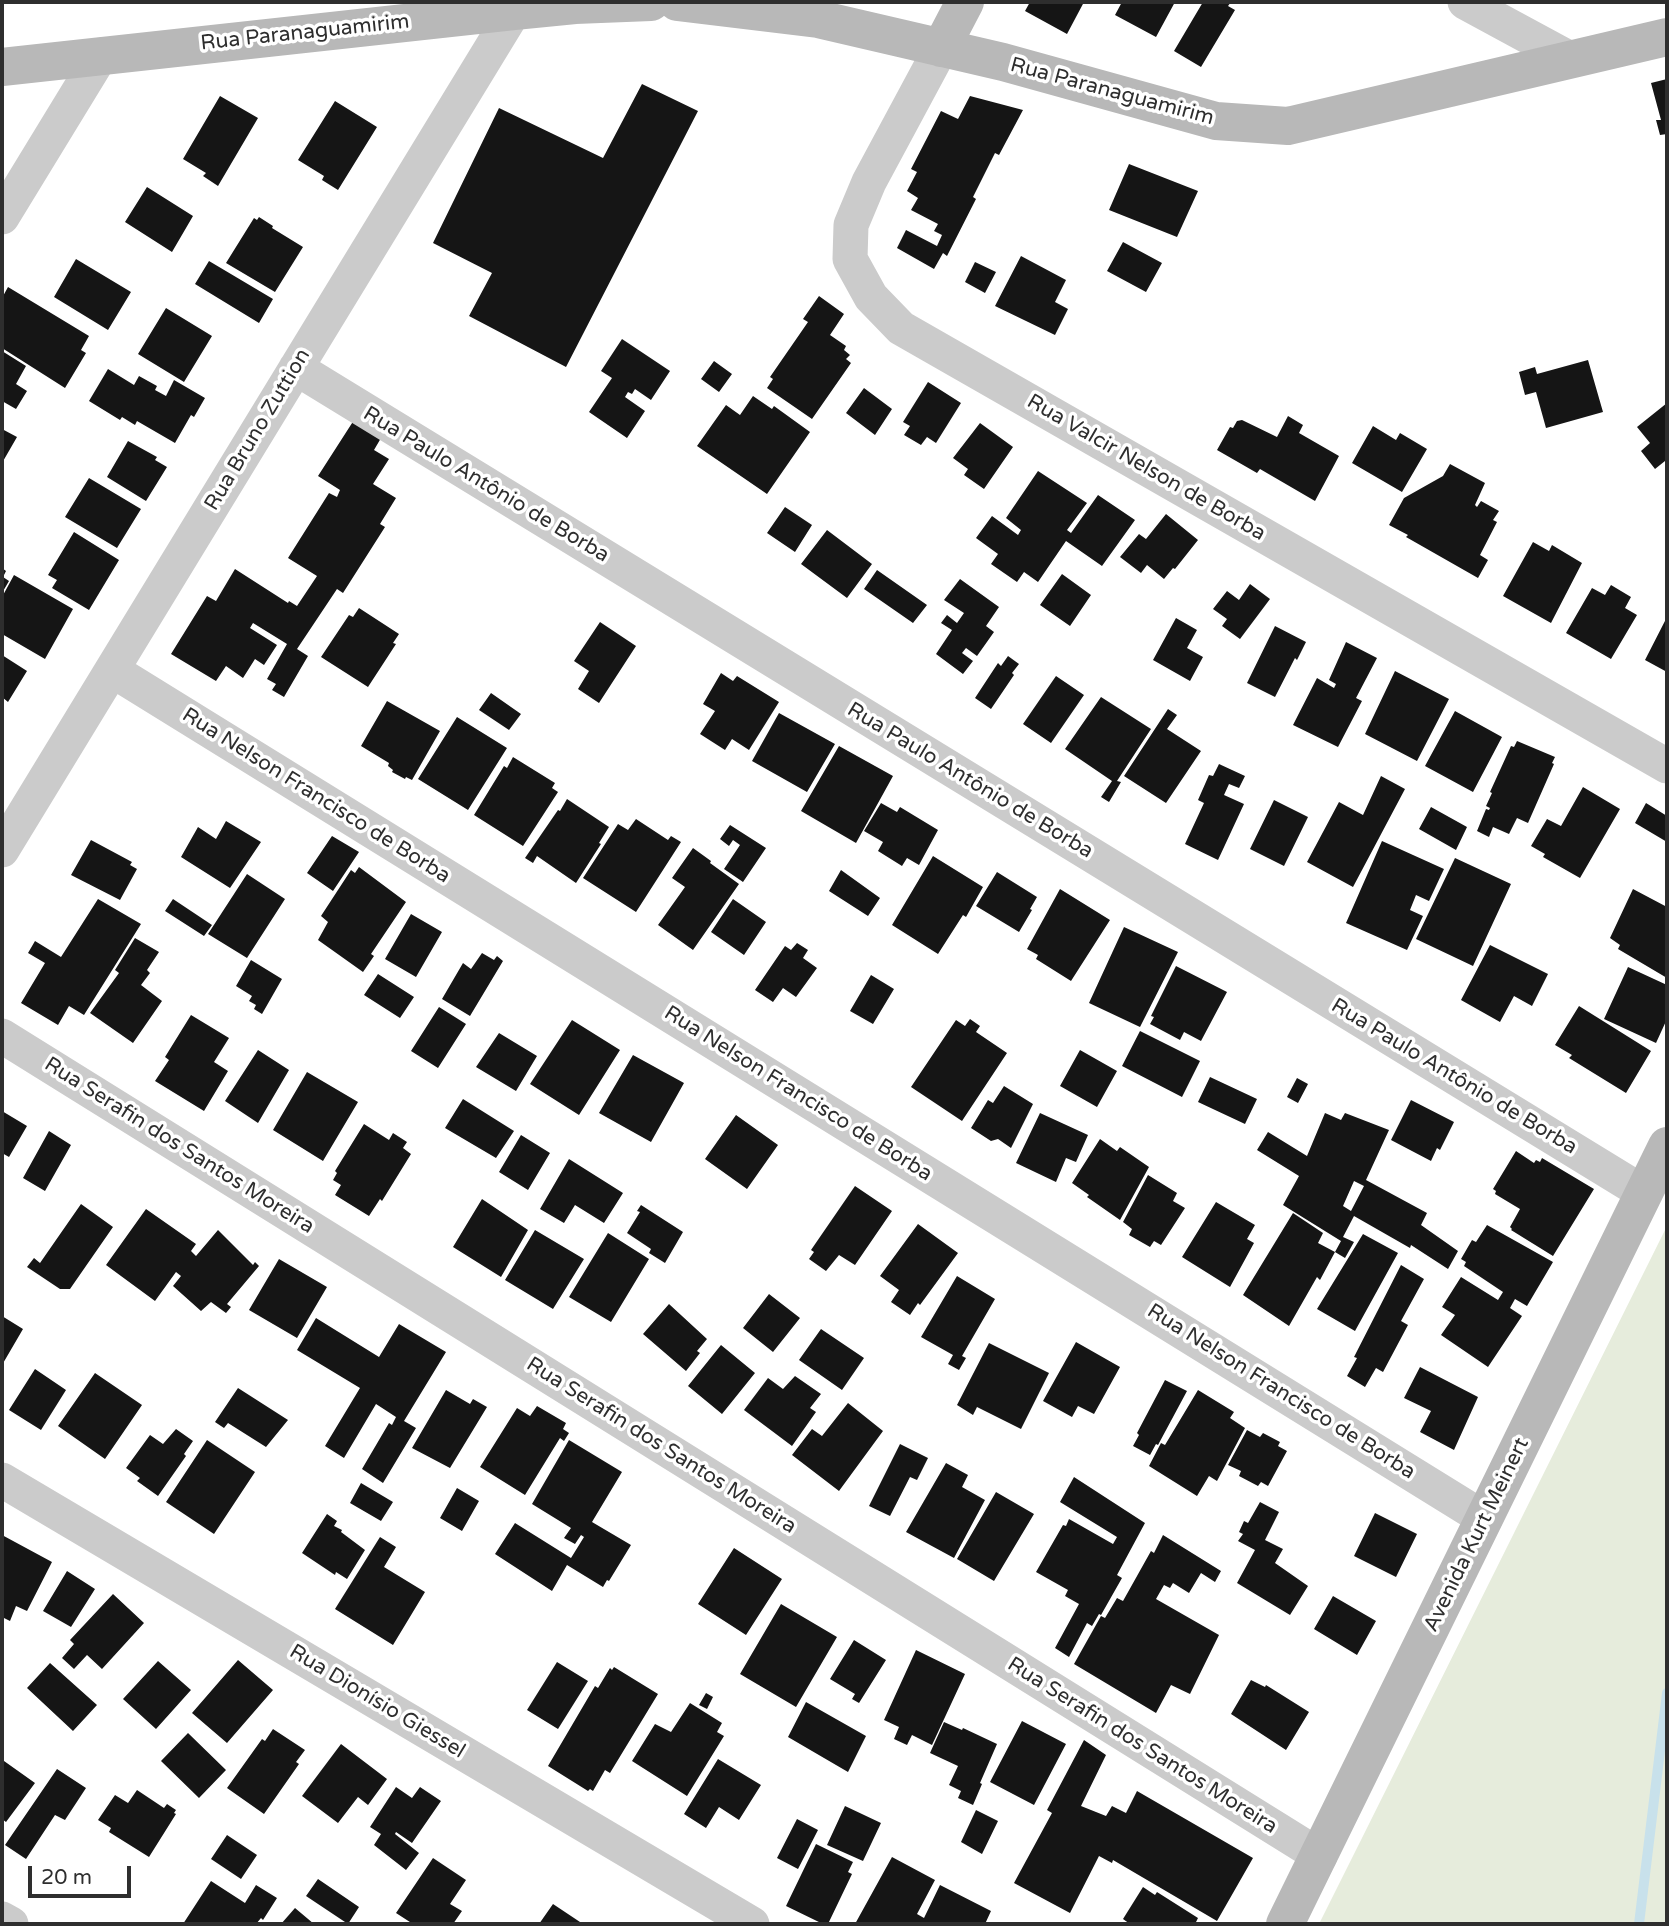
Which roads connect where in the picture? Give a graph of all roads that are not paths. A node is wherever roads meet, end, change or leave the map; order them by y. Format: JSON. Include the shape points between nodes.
{"nodes":[{"id":1,"x":651,"y":2,"type":"edge"},
{"id":2,"x":677,"y":2,"type":"edge"},
{"id":3,"x":965,"y":2,"type":"edge"},
{"id":4,"x":1465,"y":2,"type":"edge"},
{"id":5,"x":514,"y":10,"type":"junction"},
{"id":6,"x":1667,"y":37,"type":"edge"},
{"id":7,"x":941,"y":48,"type":"junction"},
{"id":8,"x":101,"y":55,"type":"junction"},
{"id":9,"x":1572,"y":60,"type":"junction"},
{"id":10,"x":2,"y":67,"type":"edge"},
{"id":11,"x":2,"y":218,"type":"edge"},
{"id":12,"x":296,"y":368,"type":"junction"},
{"id":13,"x":112,"y":670,"type":"junction"},
{"id":14,"x":1667,"y":766,"type":"edge"},
{"id":15,"x":2,"y":850,"type":"edge"},
{"id":16,"x":2,"y":1036,"type":"edge"},
{"id":17,"x":1667,"y":1146,"type":"edge"},
{"id":18,"x":1644,"y":1194,"type":"junction"},
{"id":19,"x":2,"y":1480,"type":"edge"},
{"id":20,"x":1485,"y":1519,"type":"junction"},
{"id":21,"x":1320,"y":1856,"type":"junction"},
{"id":22,"x":2,"y":1919,"type":"edge"},
{"id":23,"x":11,"y":1924,"type":"edge"},
{"id":24,"x":752,"y":1924,"type":"edge"},
{"id":25,"x":1285,"y":1924,"type":"edge"}],
"edges":[{"from":1,"to":5,"type":"street","name":"Rua Paranaguamirim"},
{"from":2,"to":7,"type":"street","name":"Rua Paranaguamirim","via":[[818,19]]},
{"from":3,"to":7,"type":"street"},
{"from":4,"to":9,"type":"street"},
{"from":5,"to":8,"type":"street","name":"Rua Paranaguamirim"},
{"from":5,"to":12,"type":"street","name":"Rua Bruno Zuttion"},
{"from":6,"to":9,"type":"street","name":"Rua Paranaguamirim"},
{"from":7,"to":9,"type":"street","name":"Rua Paranaguamirim","via":[[1216,121],[1288,126]]},
{"from":7,"to":14,"type":"street","name":"Rua Valcir Nelson de Borba","via":[[851,225],[850,259],[871,297],[901,328]]},
{"from":8,"to":10,"type":"street","name":"Rua Paranaguamirim"},
{"from":8,"to":11,"type":"street"},
{"from":12,"to":13,"type":"street","name":"Rua Bruno Zuttion"},
{"from":12,"to":18,"type":"street","name":"Rua Paulo Antônio de Borba"},
{"from":13,"to":15,"type":"street","name":"Rua Bruno Zuttion"},
{"from":13,"to":20,"type":"street","name":"Rua Nelson Francisco de Borba"},
{"from":16,"to":21,"type":"street","name":"Rua Serafin dos Santos Moreira"},
{"from":17,"to":18,"type":"street","name":"Avenida Kurt Meinert"},
{"from":18,"to":20,"type":"street","name":"Avenida Kurt Meinert"},
{"from":19,"to":24,"type":"street","name":"Rua Dionísio Giessel"},
{"from":20,"to":21,"type":"street","name":"Avenida Kurt Meinert"},
{"from":21,"to":25,"type":"street","name":"Avenida Kurt Meinert"},
{"from":22,"to":23,"type":"street"}]}
